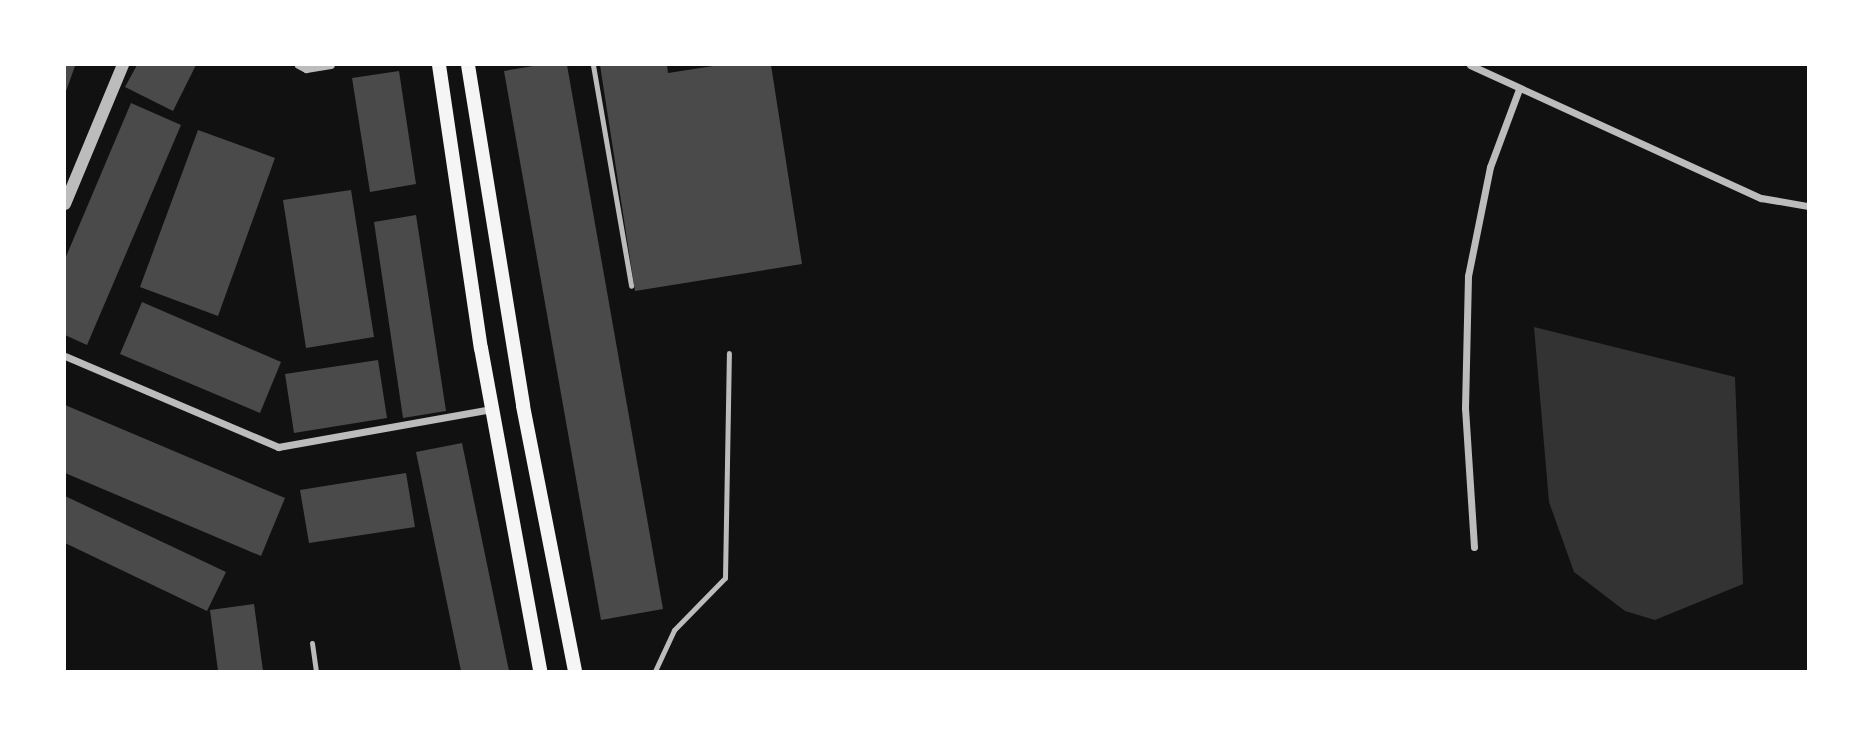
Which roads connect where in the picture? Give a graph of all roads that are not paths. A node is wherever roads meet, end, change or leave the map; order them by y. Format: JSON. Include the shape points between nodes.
{"nodes":[{"id":1,"x":123,"y":65,"type":"edge"},
{"id":2,"x":298,"y":65,"type":"edge"},
{"id":3,"x":331,"y":65,"type":"edge"},
{"id":4,"x":439,"y":65,"type":"edge"},
{"id":5,"x":468,"y":65,"type":"edge"},
{"id":6,"x":593,"y":65,"type":"edge"},
{"id":7,"x":1469,"y":65,"type":"edge"},
{"id":8,"x":1519,"y":89,"type":"junction"},
{"id":9,"x":65,"y":204,"type":"edge"},
{"id":10,"x":1808,"y":206,"type":"edge"},
{"id":11,"x":631,"y":286,"type":"dead end"},
{"id":12,"x":729,"y":353,"type":"dead end"},
{"id":13,"x":65,"y":356,"type":"edge"},
{"id":14,"x":492,"y":409,"type":"junction"},
{"id":15,"x":1474,"y":547,"type":"dead end"},
{"id":16,"x":312,"y":643,"type":"dead end"},
{"id":17,"x":316,"y":671,"type":"edge"},
{"id":18,"x":540,"y":671,"type":"edge"},
{"id":19,"x":575,"y":671,"type":"edge"},
{"id":20,"x":655,"y":671,"type":"edge"}],
"edges":[{"from":1,"to":9,"type":"street"},
{"from":2,"to":3,"type":"street","via":[[306,69]]},
{"from":4,"to":14,"type":"main road"},
{"from":5,"to":19,"type":"main road","via":[[523,406]]},
{"from":6,"to":11,"type":"lane"},
{"from":7,"to":8,"type":"street"},
{"from":8,"to":10,"type":"street","via":[[1761,198]]},
{"from":8,"to":15,"type":"street","via":[[1490,167],[1468,276],[1465,408]]},
{"from":12,"to":20,"type":"lane","via":[[725,578],[674,630]]},
{"from":13,"to":14,"type":"street","via":[[278,447]]},
{"from":14,"to":18,"type":"main road"},
{"from":16,"to":17,"type":"lane"}]}
